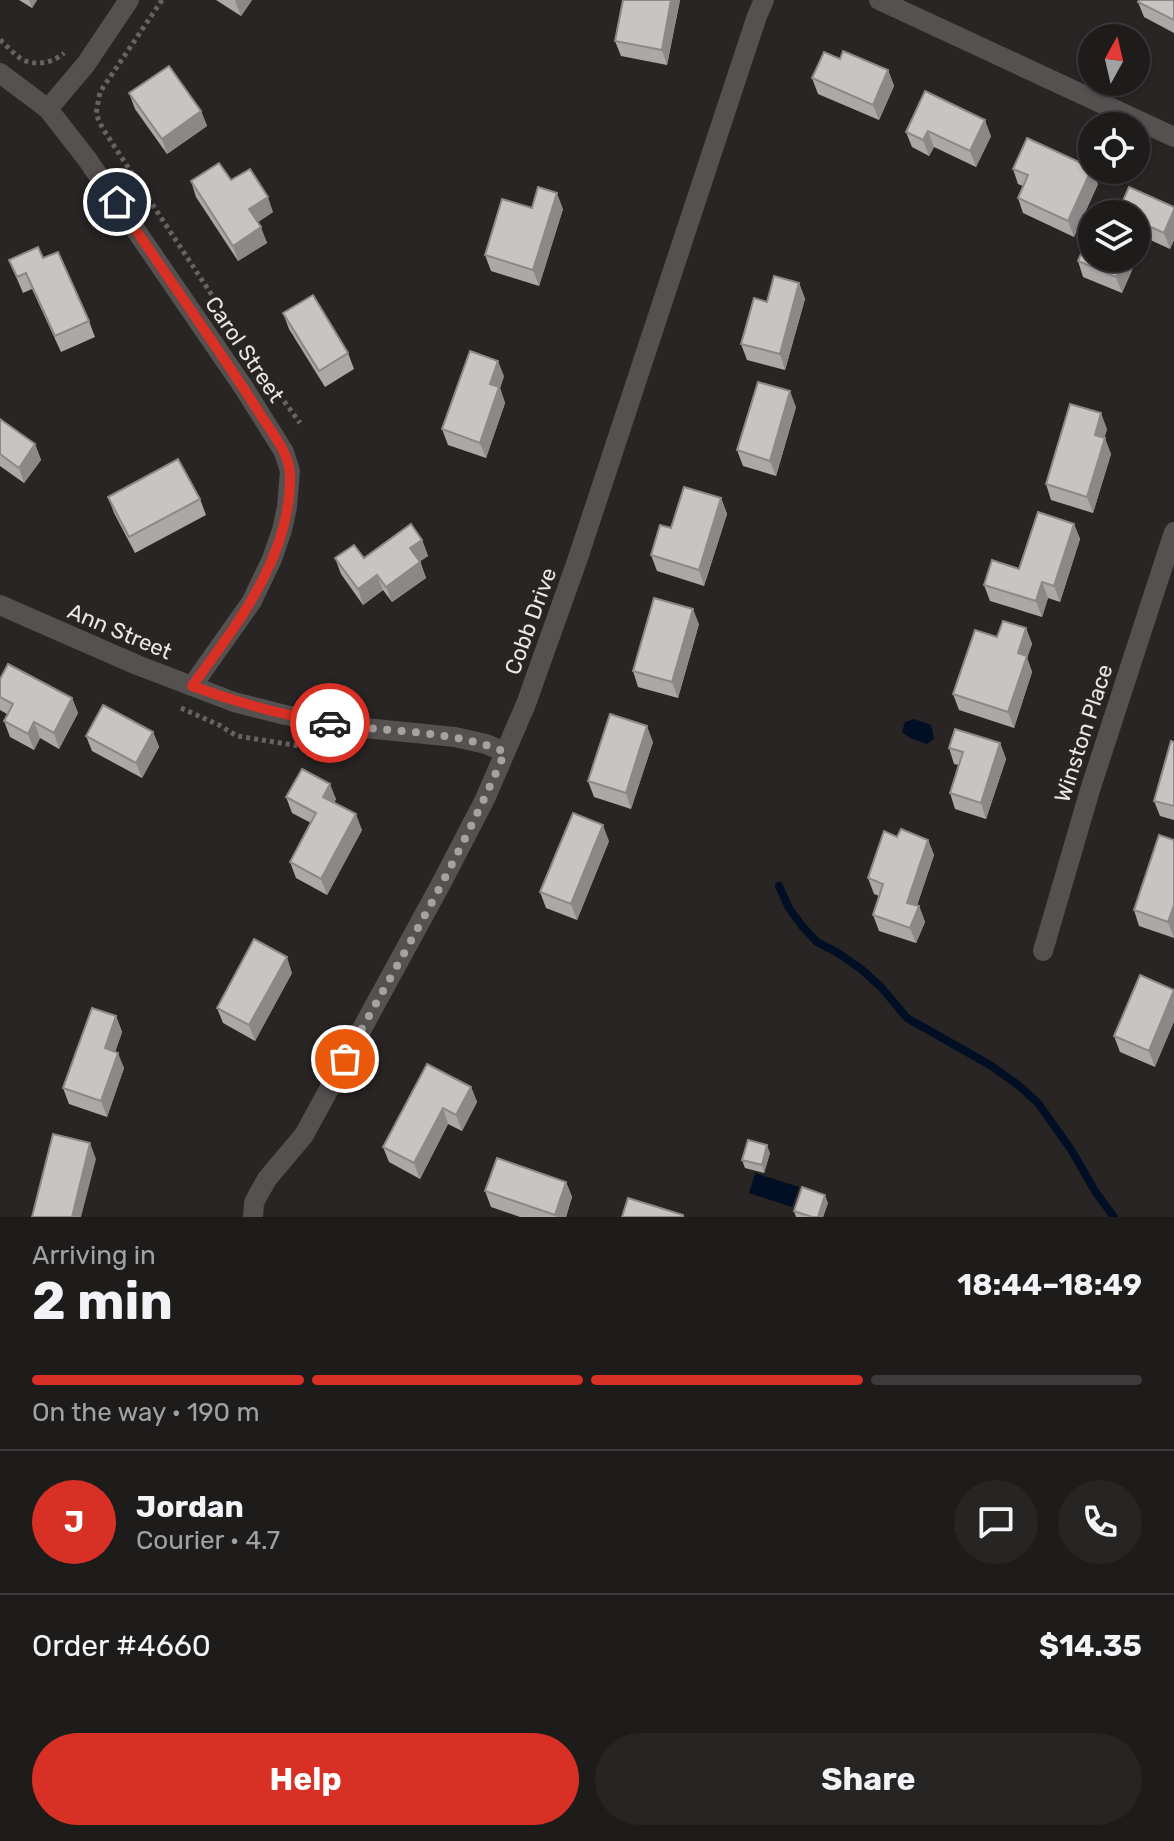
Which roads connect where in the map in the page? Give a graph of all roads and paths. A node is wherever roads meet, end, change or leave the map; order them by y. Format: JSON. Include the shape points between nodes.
{"nodes":[{"id":1,"x":129,"y":0,"type":"edge"},
{"id":2,"x":162,"y":0,"type":"edge"},
{"id":3,"x":764,"y":0,"type":"edge"},
{"id":4,"x":879,"y":0,"type":"edge"},
{"id":5,"x":0,"y":40,"type":"edge"},
{"id":6,"x":73,"y":44,"type":"dead end"},
{"id":7,"x":0,"y":73,"type":"edge"},
{"id":8,"x":48,"y":109,"type":"junction"},
{"id":9,"x":1174,"y":137,"type":"edge"},
{"id":10,"x":257,"y":363,"type":"dead end"},
{"id":11,"x":262,"y":372,"type":"dead end"},
{"id":12,"x":300,"y":423,"type":"dead end"},
{"id":13,"x":1174,"y":532,"type":"edge"},
{"id":14,"x":0,"y":605,"type":"edge"},
{"id":15,"x":192,"y":686,"type":"junction"},
{"id":16,"x":505,"y":752,"type":"junction"},
{"id":17,"x":1043,"y":951,"type":"dead end"},
{"id":18,"x":253,"y":1217,"type":"edge"}],
"edges":[{"from":1,"to":8,"type":"street"},
{"from":2,"to":10,"type":"path","via":[[100,92],[96,114]]},
{"from":3,"to":16,"type":"street","name":"Cobb Drive","via":[[577,561]]},
{"from":4,"to":9,"type":"street"},
{"from":5,"to":6,"type":"path","via":[[23,61],[39,63],[56,60]]},
{"from":7,"to":8,"type":"street","name":"Carol Street"},
{"from":8,"to":15,"type":"street","name":"Carol Street","via":[[244,388],[290,471],[287,507],[272,559],[238,624]]},
{"from":11,"to":12,"type":"path"},
{"from":13,"to":17,"type":"street","name":"Winston Place"},
{"from":14,"to":15,"type":"street","name":"Ann Street"},
{"from":15,"to":16,"type":"street","name":"Ann Street","via":[[285,715],[455,737]]},
{"from":16,"to":18,"type":"street","name":"Cobb Drive","via":[[442,882],[304,1135],[267,1179]]}]}
